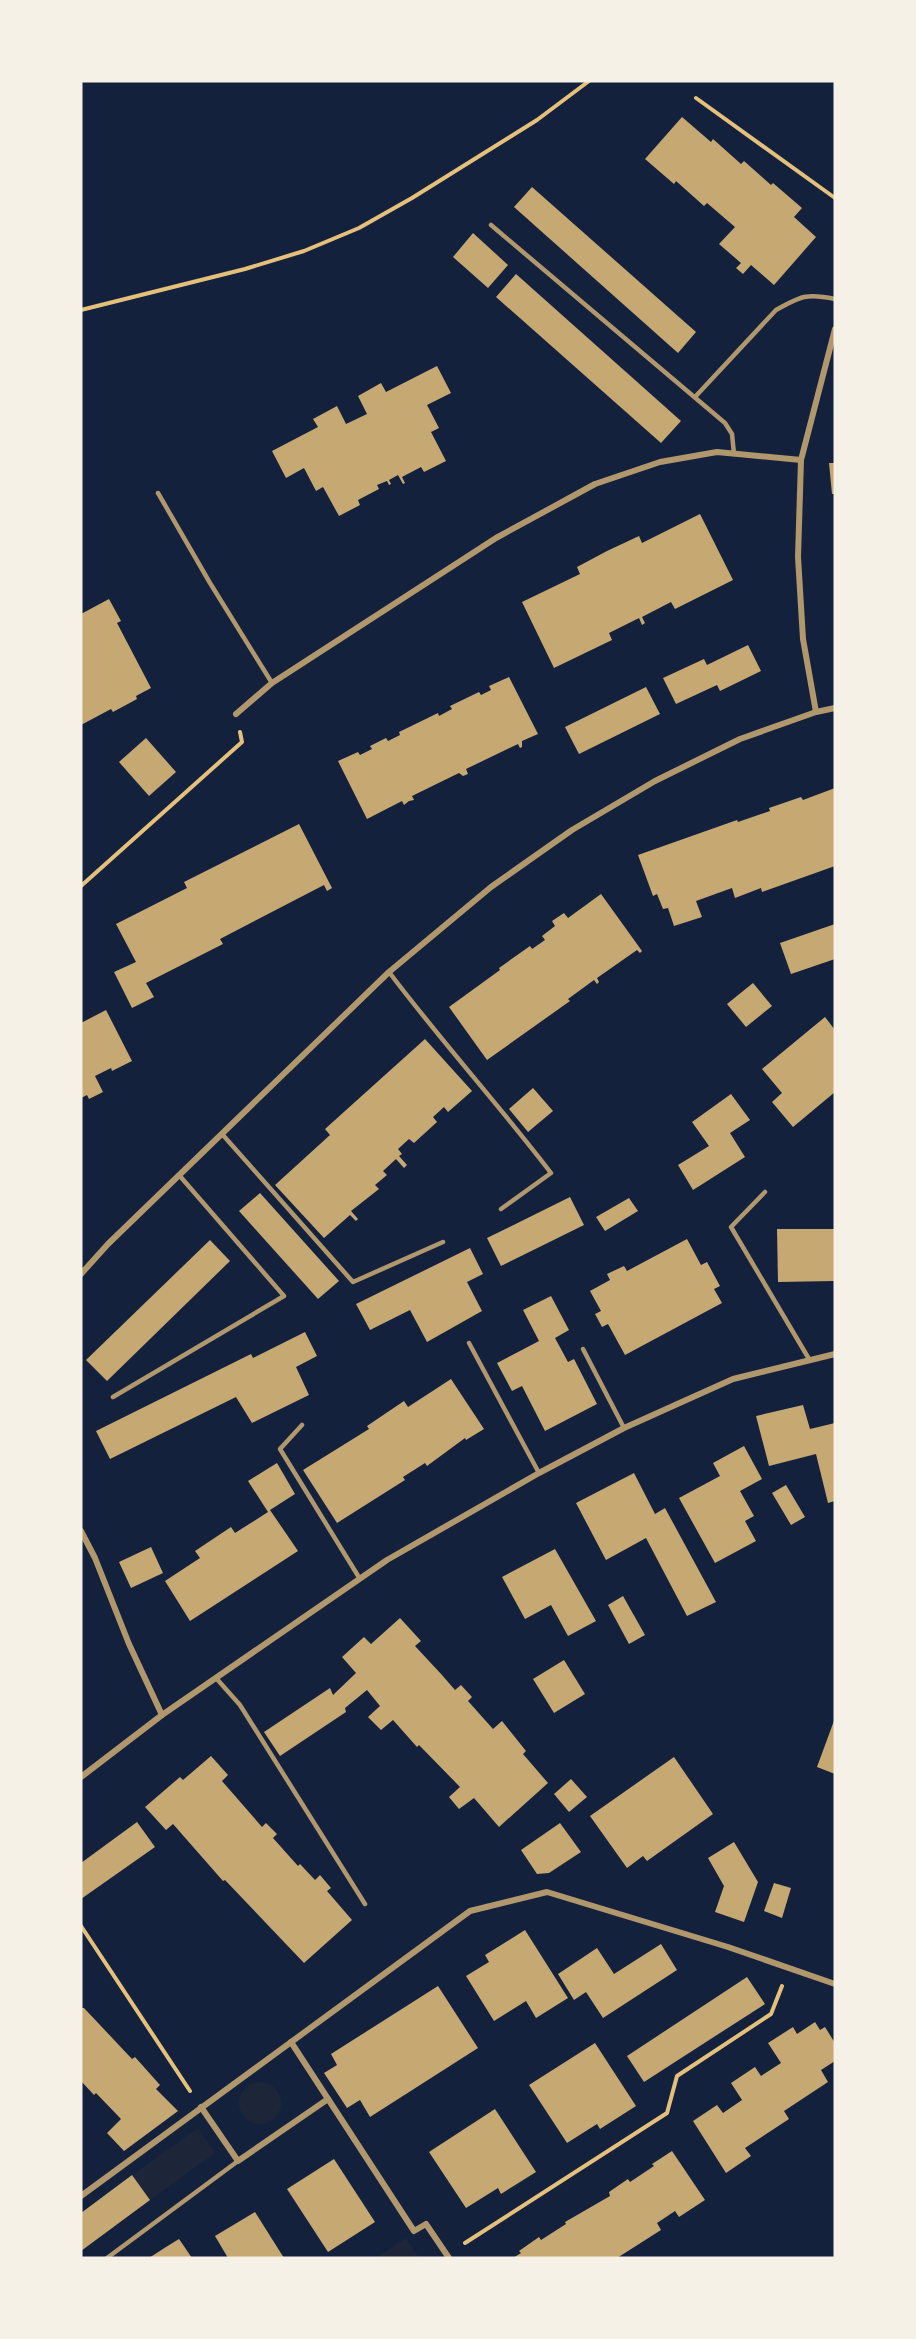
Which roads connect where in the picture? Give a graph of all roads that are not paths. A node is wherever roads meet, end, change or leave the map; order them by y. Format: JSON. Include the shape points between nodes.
{"nodes":[{"id":1,"x":491,"y":225,"type":"dead end"},
{"id":2,"x":835,"y":299,"type":"edge"},
{"id":3,"x":835,"y":330,"type":"edge"},
{"id":4,"x":695,"y":397,"type":"junction"},
{"id":5,"x":734,"y":454,"type":"junction"},
{"id":6,"x":801,"y":460,"type":"junction"},
{"id":7,"x":158,"y":493,"type":"dead end"},
{"id":8,"x":272,"y":683,"type":"junction"},
{"id":9,"x":835,"y":708,"type":"edge"},
{"id":10,"x":816,"y":712,"type":"junction"},
{"id":11,"x":236,"y":714,"type":"road end"},
{"id":12,"x":389,"y":972,"type":"junction"},
{"id":13,"x":222,"y":1134,"type":"junction"},
{"id":14,"x":179,"y":1175,"type":"junction"},
{"id":15,"x":765,"y":1192,"type":"dead end"},
{"id":16,"x":501,"y":1209,"type":"dead end"},
{"id":17,"x":443,"y":1242,"type":"dead end"},
{"id":18,"x":81,"y":1274,"type":"edge"},
{"id":19,"x":469,"y":1343,"type":"dead end"},
{"id":20,"x":583,"y":1349,"type":"dead end"},
{"id":21,"x":835,"y":1354,"type":"edge"},
{"id":22,"x":809,"y":1359,"type":"junction"},
{"id":23,"x":113,"y":1397,"type":"dead end"},
{"id":24,"x":302,"y":1425,"type":"dead end"},
{"id":25,"x":624,"y":1428,"type":"junction"},
{"id":26,"x":539,"y":1473,"type":"junction"},
{"id":27,"x":81,"y":1531,"type":"edge"},
{"id":28,"x":360,"y":1579,"type":"junction"},
{"id":29,"x":216,"y":1678,"type":"junction"},
{"id":30,"x":162,"y":1715,"type":"junction"},
{"id":31,"x":81,"y":1777,"type":"edge"},
{"id":32,"x":365,"y":1904,"type":"dead end"},
{"id":33,"x":835,"y":1984,"type":"edge"},
{"id":34,"x":291,"y":2042,"type":"junction"},
{"id":35,"x":328,"y":2100,"type":"junction"},
{"id":36,"x":201,"y":2107,"type":"junction"},
{"id":37,"x":238,"y":2162,"type":"junction"},
{"id":38,"x":81,"y":2196,"type":"edge"},
{"id":39,"x":447,"y":2256,"type":"edge"},
{"id":40,"x":107,"y":2258,"type":"edge"}],
"edges":[{"from":1,"to":4,"type":"lane"},
{"from":2,"to":4,"type":"lane","via":[[814,294],[776,310]]},
{"from":3,"to":6,"type":"street"},
{"from":4,"to":5,"type":"lane","via":[[729,427]]},
{"from":5,"to":6,"type":"street"},
{"from":5,"to":8,"type":"street","via":[[717,452],[660,462],[595,484],[496,538]]},
{"from":6,"to":10,"type":"street","via":[[798,557],[803,639]]},
{"from":7,"to":8,"type":"lane"},
{"from":8,"to":11,"type":"street"},
{"from":9,"to":10,"type":"street"},
{"from":10,"to":12,"type":"street","via":[[740,739],[655,781],[572,830],[491,887]]},
{"from":12,"to":13,"type":"street"},
{"from":12,"to":16,"type":"lane","via":[[552,1173]]},
{"from":13,"to":14,"type":"street"},
{"from":13,"to":17,"type":"lane","via":[[352,1282]]},
{"from":14,"to":18,"type":"street"},
{"from":14,"to":23,"type":"lane","via":[[284,1296]]},
{"from":15,"to":22,"type":"lane","via":[[731,1227]]},
{"from":19,"to":26,"type":"lane"},
{"from":20,"to":25,"type":"lane"},
{"from":21,"to":22,"type":"street"},
{"from":22,"to":25,"type":"street","via":[[733,1379]]},
{"from":24,"to":28,"type":"lane","via":[[280,1449]]},
{"from":25,"to":26,"type":"street"},
{"from":26,"to":28,"type":"street"},
{"from":27,"to":30,"type":"street"},
{"from":28,"to":29,"type":"street"},
{"from":29,"to":30,"type":"street"},
{"from":29,"to":32,"type":"lane","via":[[240,1705]]},
{"from":30,"to":31,"type":"street"},
{"from":33,"to":34,"type":"street","via":[[547,1892],[470,1911]]},
{"from":34,"to":35,"type":"street"},
{"from":34,"to":36,"type":"street"},
{"from":35,"to":37,"type":"street"},
{"from":35,"to":39,"type":"street","via":[[414,2231],[426,2224]]},
{"from":36,"to":37,"type":"street"},
{"from":36,"to":38,"type":"street"},
{"from":37,"to":40,"type":"lane"}]}
